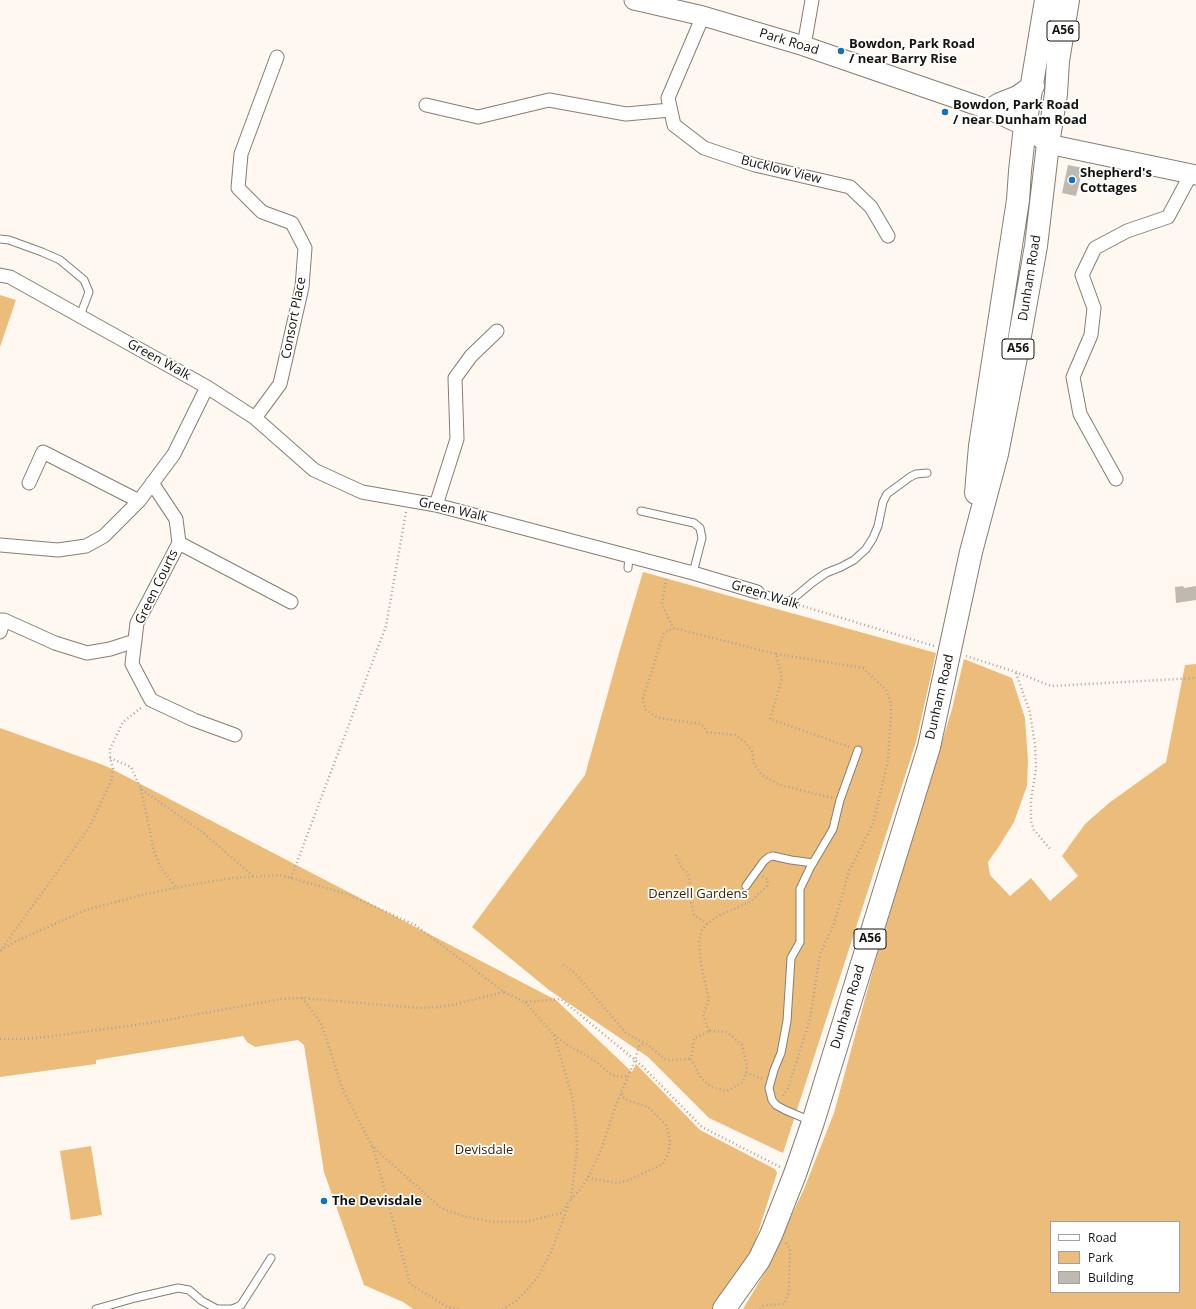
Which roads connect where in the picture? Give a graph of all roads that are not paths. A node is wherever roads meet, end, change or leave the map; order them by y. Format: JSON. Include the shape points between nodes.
{"nodes":[{"id":1,"x":634,"y":0,"type":"edge"},
{"id":2,"x":812,"y":0,"type":"edge"},
{"id":3,"x":1046,"y":0,"type":"edge"},
{"id":4,"x":1068,"y":0,"type":"edge"},
{"id":5,"x":703,"y":16,"type":"junction"},
{"id":6,"x":804,"y":46,"type":"junction"},
{"id":7,"x":276,"y":57,"type":"dead end"},
{"id":8,"x":1058,"y":61,"type":"junction"},
{"id":9,"x":1033,"y":86,"type":"junction"},
{"id":10,"x":426,"y":105,"type":"dead end"},
{"id":11,"x":670,"y":110,"type":"junction"},
{"id":12,"x":990,"y":110,"type":"junction"},
{"id":13,"x":1025,"y":126,"type":"junction"},
{"id":14,"x":1048,"y":144,"type":"junction"},
{"id":15,"x":1193,"y":174,"type":"edge"},
{"id":16,"x":1018,"y":200,"type":"junction"},
{"id":17,"x":888,"y":236,"type":"dead end"},
{"id":18,"x":0,"y":239,"type":"edge"},
{"id":19,"x":0,"y":275,"type":"edge"},
{"id":20,"x":80,"y":316,"type":"junction"},
{"id":21,"x":497,"y":331,"type":"dead end"},
{"id":22,"x":207,"y":387,"type":"junction"},
{"id":23,"x":255,"y":418,"type":"junction"},
{"id":24,"x":927,"y":473,"type":"dead end"},
{"id":25,"x":1116,"y":479,"type":"dead end"},
{"id":26,"x":29,"y":483,"type":"dead end"},
{"id":27,"x":152,"y":483,"type":"junction"},
{"id":28,"x":139,"y":501,"type":"junction"},
{"id":29,"x":436,"y":504,"type":"junction"},
{"id":30,"x":641,"y":511,"type":"dead end"},
{"id":31,"x":179,"y":543,"type":"junction"},
{"id":32,"x":0,"y":546,"type":"edge"},
{"id":33,"x":971,"y":552,"type":"junction"},
{"id":34,"x":693,"y":573,"type":"junction"},
{"id":35,"x":756,"y":592,"type":"joint"},
{"id":36,"x":291,"y":602,"type":"dead end"},
{"id":37,"x":1,"y":624,"type":"edge"},
{"id":38,"x":135,"y":641,"type":"junction"},
{"id":39,"x":235,"y":735,"type":"dead end"},
{"id":40,"x":858,"y":750,"type":"road end"},
{"id":41,"x":813,"y":863,"type":"junction"},
{"id":42,"x":746,"y":886,"type":"dead end"},
{"id":43,"x":813,"y":1122,"type":"junction"},
{"id":44,"x":272,"y":1258,"type":"dead end"},
{"id":45,"x":96,"y":1309,"type":"edge"},
{"id":46,"x":724,"y":1309,"type":"edge"}],
"edges":[{"from":1,"to":5,"type":"main road","name":"Park Road"},
{"from":2,"to":6,"type":"street"},
{"from":3,"to":9,"type":"highway","name":"Dunham Road","number":"A56"},
{"from":4,"to":8,"type":"highway","name":"Dunham Road","number":"A56"},
{"from":5,"to":6,"type":"main road","name":"Park Road"},
{"from":5,"to":11,"type":"street","name":"Bucklow View","via":[[668,98]]},
{"from":6,"to":12,"type":"main road","name":"Park Road"},
{"from":7,"to":23,"type":"street","name":"Consort Place","via":[[241,154],[238,188],[262,212],[292,223],[304,248],[302,287],[280,384]]},
{"from":8,"to":13,"type":"highway","via":[[1047,76],[1041,114],[1035,123]]},
{"from":8,"to":14,"type":"highway","name":"Dunham Road","number":"A56"},
{"from":9,"to":12,"type":"highway","via":[[1018,97]]},
{"from":9,"to":13,"type":"highway","name":"Dunham Road","number":"A56"},
{"from":10,"to":11,"type":"street","via":[[478,117],[549,100],[626,114]]},
{"from":11,"to":17,"type":"street","name":"Bucklow View","via":[[674,125],[704,148],[755,165],[850,187],[871,207]]},
{"from":12,"to":13,"type":"main road","name":"Park Road"},
{"from":13,"to":14,"type":"main road","name":"Park Road"},
{"from":13,"to":16,"type":"highway","name":"Dunham Road","number":"A56"},
{"from":14,"to":15,"type":"main road"},
{"from":14,"to":16,"type":"highway","via":[[1037,152],[1027,192]]},
{"from":14,"to":33,"type":"highway","name":"Dunham Road","number":"A56","via":[[1036,246],[1018,347],[997,454]]},
{"from":15,"to":25,"type":"street","via":[[1168,217],[1127,232],[1095,248],[1082,276],[1094,308],[1092,335],[1073,377],[1080,414]]},
{"from":16,"to":33,"type":"highway","name":"Dunham Road","number":"A56","via":[[980,446]]},
{"from":18,"to":20,"type":"lane","via":[[9,240],[60,260],[84,280],[89,292]]},
{"from":19,"to":20,"type":"street","name":"Green Walk","via":[[10,277]]},
{"from":20,"to":22,"type":"street","name":"Green Walk"},
{"from":21,"to":29,"type":"street","via":[[471,356],[455,378],[457,439]]},
{"from":22,"to":23,"type":"street","name":"Green Walk"},
{"from":22,"to":27,"type":"street","via":[[174,454]]},
{"from":23,"to":29,"type":"street","name":"Green Walk","via":[[314,470],[362,492]]},
{"from":24,"to":35,"type":"lane","name":"Green Walk","via":[[910,477],[887,494],[873,538],[854,560],[826,573],[789,602]]},
{"from":26,"to":28,"type":"street","via":[[43,452]]},
{"from":27,"to":28,"type":"street"},
{"from":27,"to":31,"type":"street","name":"Green Courts","via":[[176,519]]},
{"from":28,"to":32,"type":"street","via":[[104,536],[86,546],[58,550]]},
{"from":29,"to":34,"type":"street","name":"Green Walk","via":[[629,562],[668,566]]},
{"from":30,"to":34,"type":"lane","via":[[694,523],[700,528],[702,538]]},
{"from":31,"to":36,"type":"street"},
{"from":31,"to":38,"type":"street","name":"Green Courts","via":[[137,623]]},
{"from":33,"to":43,"type":"highway","name":"Dunham Road","number":"A56","via":[[929,747]]},
{"from":34,"to":35,"type":"street","name":"Green Walk"},
{"from":37,"to":38,"type":"street","name":"Green Courts","via":[[87,653]]},
{"from":38,"to":39,"type":"street","name":"Green Courts","via":[[132,664],[151,700]]},
{"from":40,"to":41,"type":"lane","via":[[840,800],[833,829]]},
{"from":41,"to":42,"type":"lane","via":[[769,857]]},
{"from":41,"to":43,"type":"lane","via":[[800,889],[800,942],[791,958],[787,1021],[781,1053],[769,1088],[776,1105]]},
{"from":43,"to":46,"type":"highway","name":"Dunham Road","number":"A56","via":[[771,1235],[759,1260]]},
{"from":44,"to":45,"type":"lane","via":[[237,1308],[217,1309],[189,1290],[178,1288]]}]}
